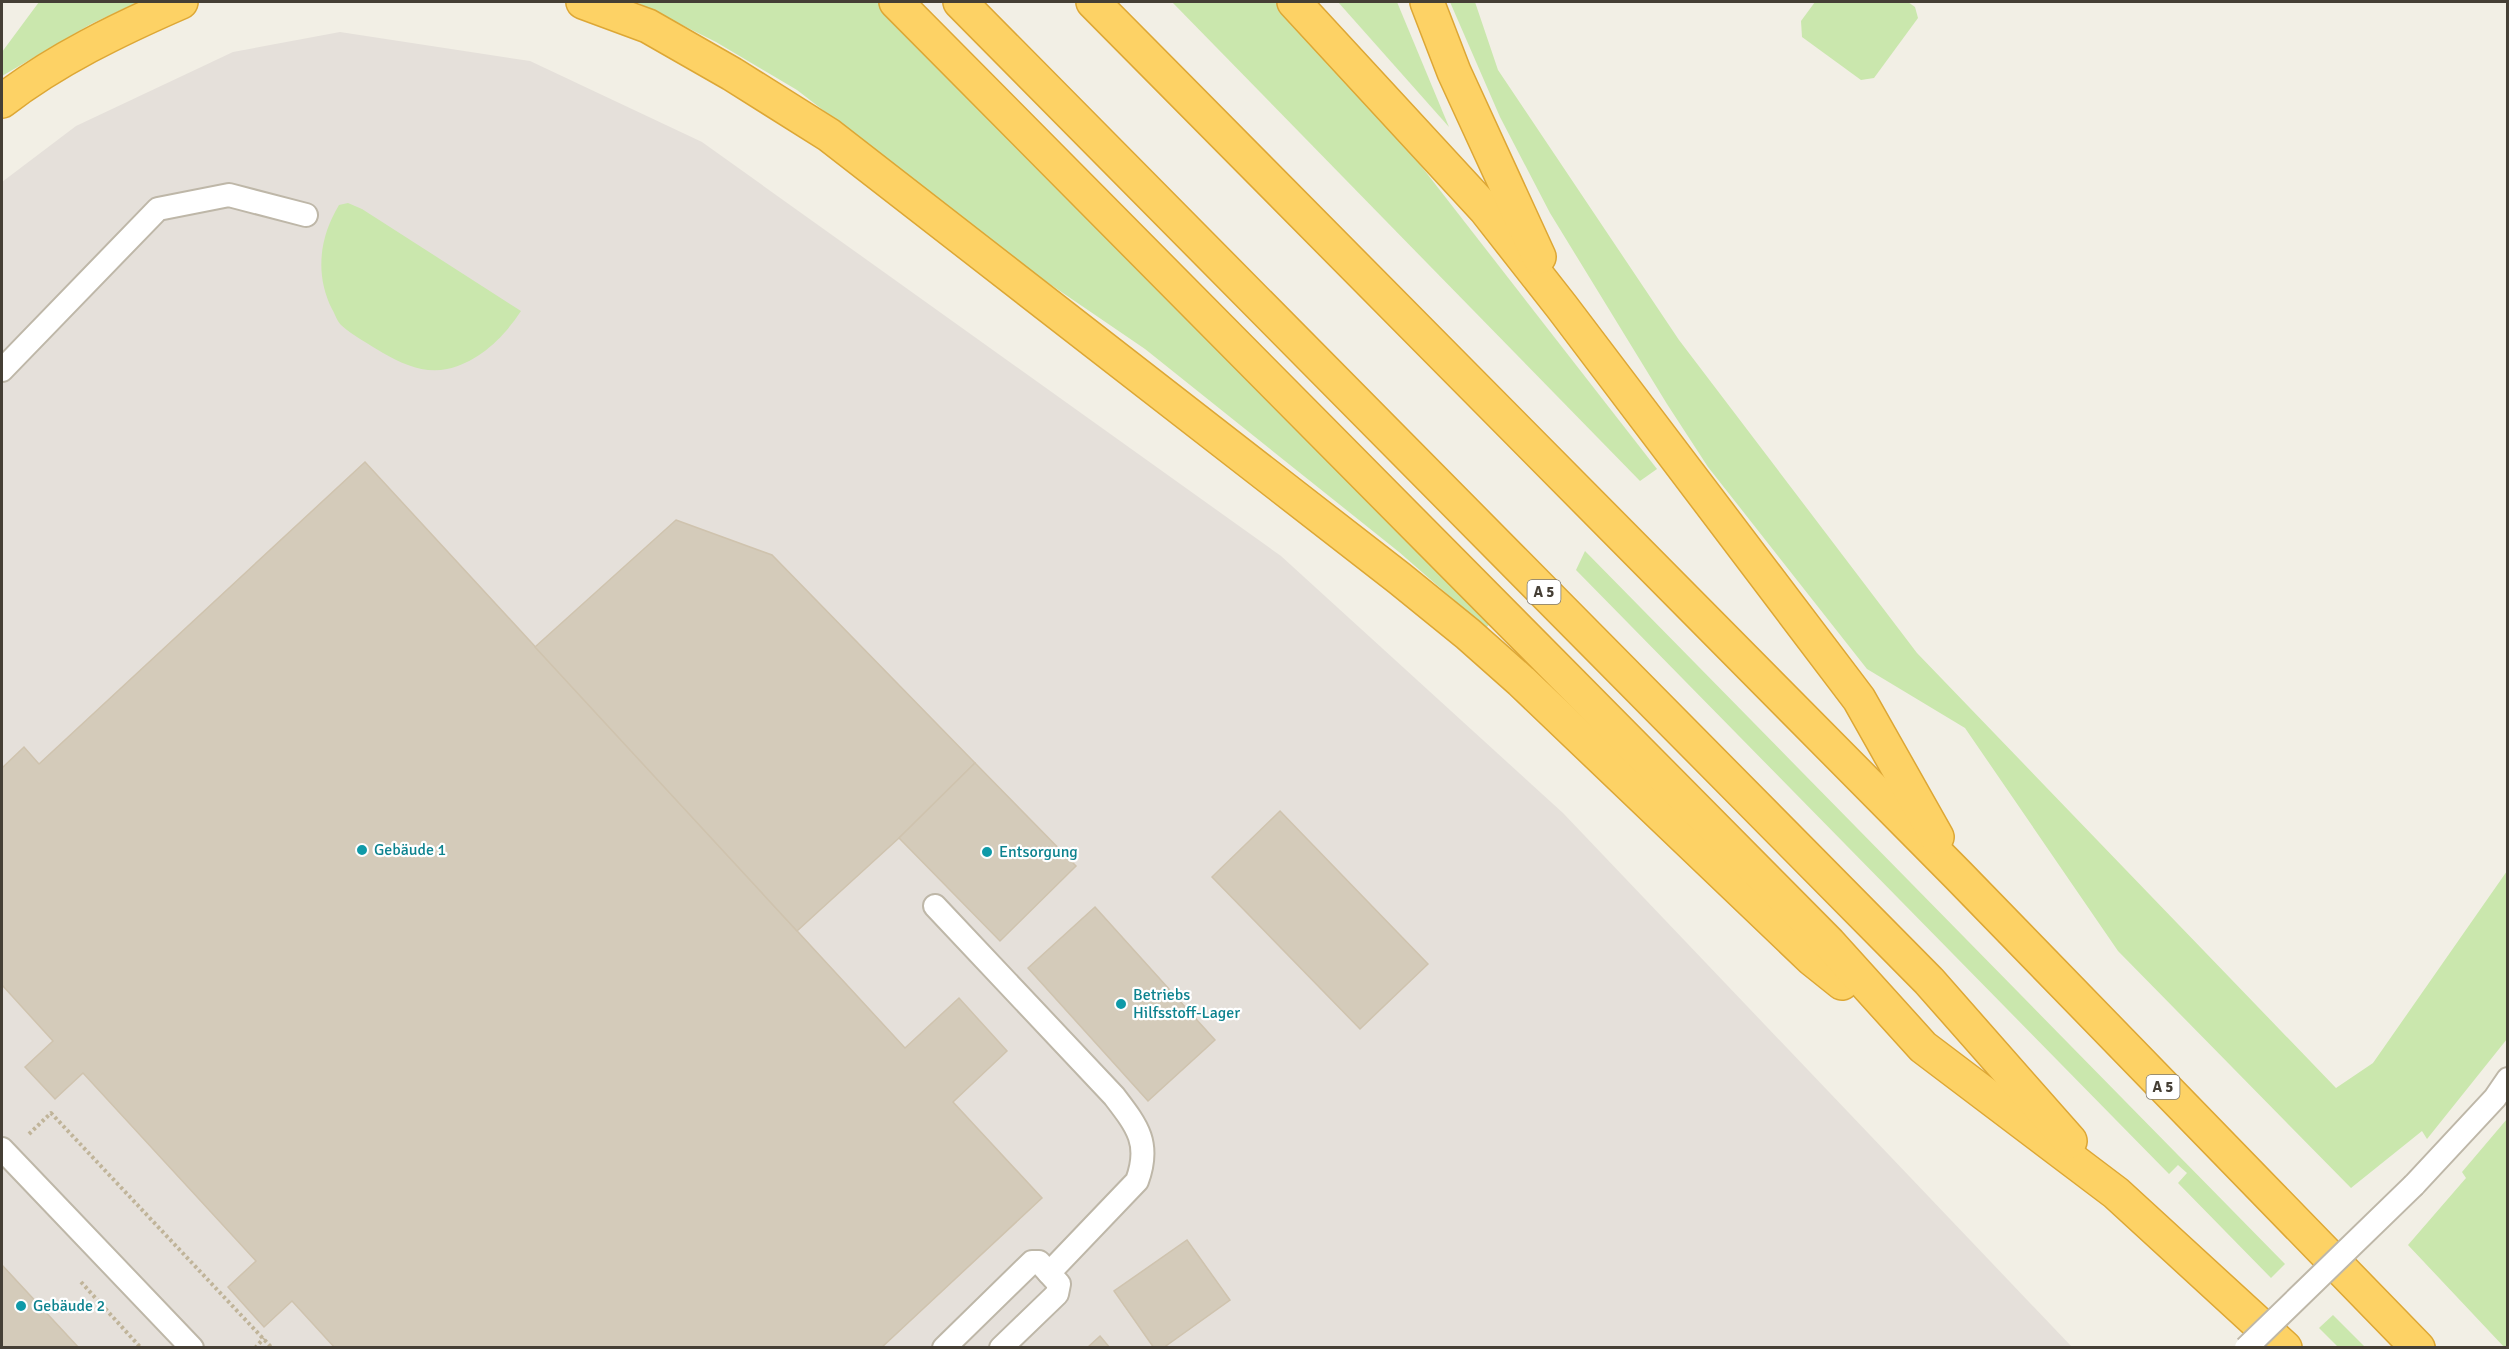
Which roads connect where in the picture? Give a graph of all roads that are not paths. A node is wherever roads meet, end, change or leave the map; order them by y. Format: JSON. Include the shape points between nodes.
{"nodes":[{"id":1,"x":181,"y":2,"type":"edge"},
{"id":2,"x":583,"y":2,"type":"edge"},
{"id":3,"x":896,"y":2,"type":"edge"},
{"id":4,"x":960,"y":2,"type":"edge"},
{"id":5,"x":1093,"y":2,"type":"edge"},
{"id":6,"x":1294,"y":2,"type":"edge"},
{"id":7,"x":1427,"y":2,"type":"edge"},
{"id":8,"x":2,"y":101,"type":"edge"},
{"id":9,"x":306,"y":215,"type":"dead end"},
{"id":10,"x":1562,"y":307,"type":"junction"},
{"id":11,"x":2,"y":369,"type":"edge"},
{"id":12,"x":1958,"y":875,"type":"junction"},
{"id":13,"x":935,"y":906,"type":"dead end"},
{"id":14,"x":1923,"y":1047,"type":"junction"},
{"id":15,"x":2508,"y":1078,"type":"edge"},
{"id":16,"x":2,"y":1149,"type":"edge"},
{"id":17,"x":2116,"y":1193,"type":"junction"},
{"id":18,"x":1049,"y":1273,"type":"junction"},
{"id":19,"x":192,"y":1347,"type":"edge"},
{"id":20,"x":944,"y":1347,"type":"edge"},
{"id":21,"x":1001,"y":1347,"type":"edge"},
{"id":22,"x":2246,"y":1347,"type":"edge"},
{"id":23,"x":2285,"y":1347,"type":"edge"},
{"id":24,"x":2418,"y":1347,"type":"edge"}],
"edges":[{"from":1,"to":8,"type":"highway","via":[[75,54]]},
{"from":2,"to":14,"type":"highway","via":[[648,26],[829,135],[1400,578],[1521,681],[1812,959]]},
{"from":3,"to":14,"type":"highway","via":[[1829,943]]},
{"from":4,"to":17,"type":"highway","number":"A 5","via":[[1929,981]]},
{"from":5,"to":12,"type":"highway","number":"A 5"},
{"from":6,"to":10,"type":"highway","via":[[1485,209]]},
{"from":7,"to":10,"type":"highway","via":[[1454,72]]},
{"from":9,"to":11,"type":"lane","via":[[229,195],[158,209]]},
{"from":10,"to":12,"type":"highway","via":[[1858,699]]},
{"from":12,"to":24,"type":"highway","number":"A 5"},
{"from":13,"to":18,"type":"lane","via":[[1114,1096],[1135,1124],[1143,1145],[1143,1164],[1137,1181]]},
{"from":14,"to":17,"type":"highway"},
{"from":15,"to":22,"type":"lane","bridge":true,"via":[[2495,1098],[2414,1185]]},
{"from":16,"to":19,"type":"lane"},
{"from":17,"to":23,"type":"highway","number":"A 5"},
{"from":18,"to":20,"type":"lane","via":[[1039,1262],[1032,1262]]},
{"from":18,"to":21,"type":"lane","via":[[1059,1284],[1057,1294]]}]}
